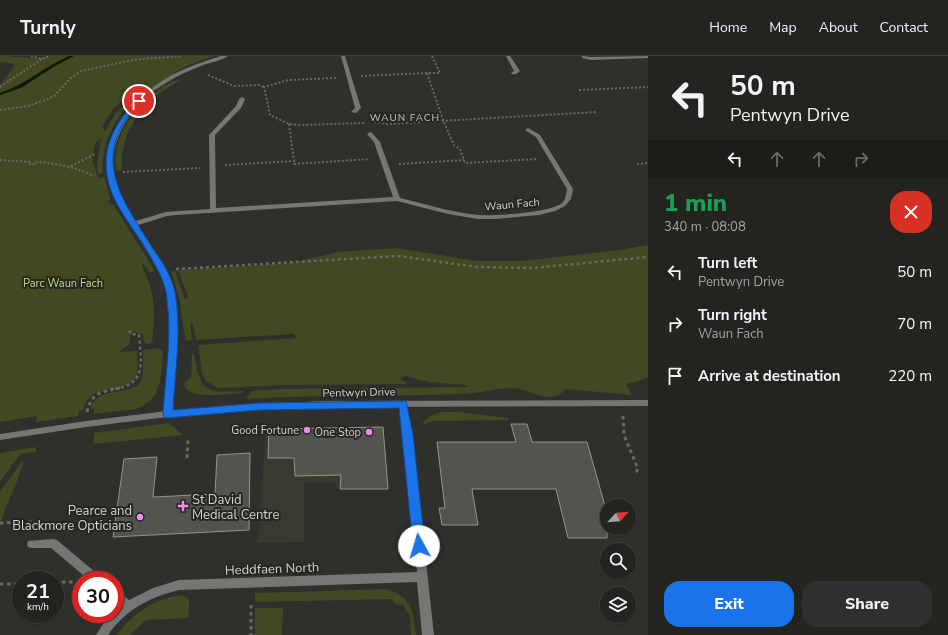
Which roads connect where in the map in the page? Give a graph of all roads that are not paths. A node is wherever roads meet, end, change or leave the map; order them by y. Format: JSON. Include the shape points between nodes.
{"nodes":[{"id":1,"x":226,"y":56,"type":"edge"},
{"id":2,"x":343,"y":56,"type":"edge"},
{"id":3,"x":508,"y":56,"type":"edge"},
{"id":4,"x":584,"y":57,"type":"edge"},
{"id":5,"x":648,"y":57,"type":"edge"},
{"id":6,"x":514,"y":73,"type":"dead end"},
{"id":7,"x":242,"y":99,"type":"dead end"},
{"id":8,"x":354,"y":112,"type":"dead end"},
{"id":9,"x":528,"y":130,"type":"dead end"},
{"id":10,"x":370,"y":134,"type":"dead end"},
{"id":11,"x":397,"y":199,"type":"junction"},
{"id":12,"x":213,"y":211,"type":"junction"},
{"id":13,"x":134,"y":224,"type":"junction"},
{"id":14,"x":648,"y":403,"type":"edge"},
{"id":15,"x":403,"y":404,"type":"junction"},
{"id":16,"x":168,"y":414,"type":"junction"},
{"id":17,"x":0,"y":437,"type":"edge"},
{"id":18,"x":32,"y":544,"type":"dead end"},
{"id":19,"x":86,"y":571,"type":"edge"},
{"id":20,"x":422,"y":577,"type":"junction"},
{"id":21,"x":124,"y":603,"type":"edge"},
{"id":22,"x":128,"y":606,"type":"junction"},
{"id":23,"x":102,"y":635,"type":"edge"},
{"id":24,"x":428,"y":635,"type":"edge"}],
"edges":[{"from":1,"to":13,"type":"street","via":[[196,66],[158,86],[132,108],[119,125],[110,148],[110,173],[118,198]]},
{"from":2,"to":8,"type":"street","via":[[358,108]]},
{"from":3,"to":6,"type":"street","via":[[517,71]]},
{"from":4,"to":5,"type":"street"},
{"from":7,"to":12,"type":"street","via":[[239,107],[212,136]]},
{"from":9,"to":11,"type":"street","name":"Waun Fach","via":[[538,136],[570,190],[569,198],[563,205],[553,210],[519,216],[478,217]]},
{"from":10,"to":11,"type":"street","via":[[377,142]]},
{"from":11,"to":12,"type":"street","name":"Waun Fach"},
{"from":12,"to":13,"type":"street","name":"Waun Fach","via":[[166,214]]},
{"from":13,"to":16,"type":"street","via":[[163,271],[170,291],[174,329]]},
{"from":14,"to":15,"type":"street","name":"Pentwyn Drive"},
{"from":15,"to":16,"type":"street","name":"Pentwyn Drive","via":[[259,407]]},
{"from":15,"to":20,"type":"street"},
{"from":16,"to":17,"type":"street","name":"Pentwyn Drive"},
{"from":18,"to":19,"type":"street","via":[[53,543]]},
{"from":20,"to":22,"type":"street","name":"Heddfaen North","via":[[179,585],[163,588]]},
{"from":20,"to":24,"type":"street"},
{"from":21,"to":22,"type":"street"},
{"from":22,"to":23,"type":"street","name":"Heddfaen North"}]}
